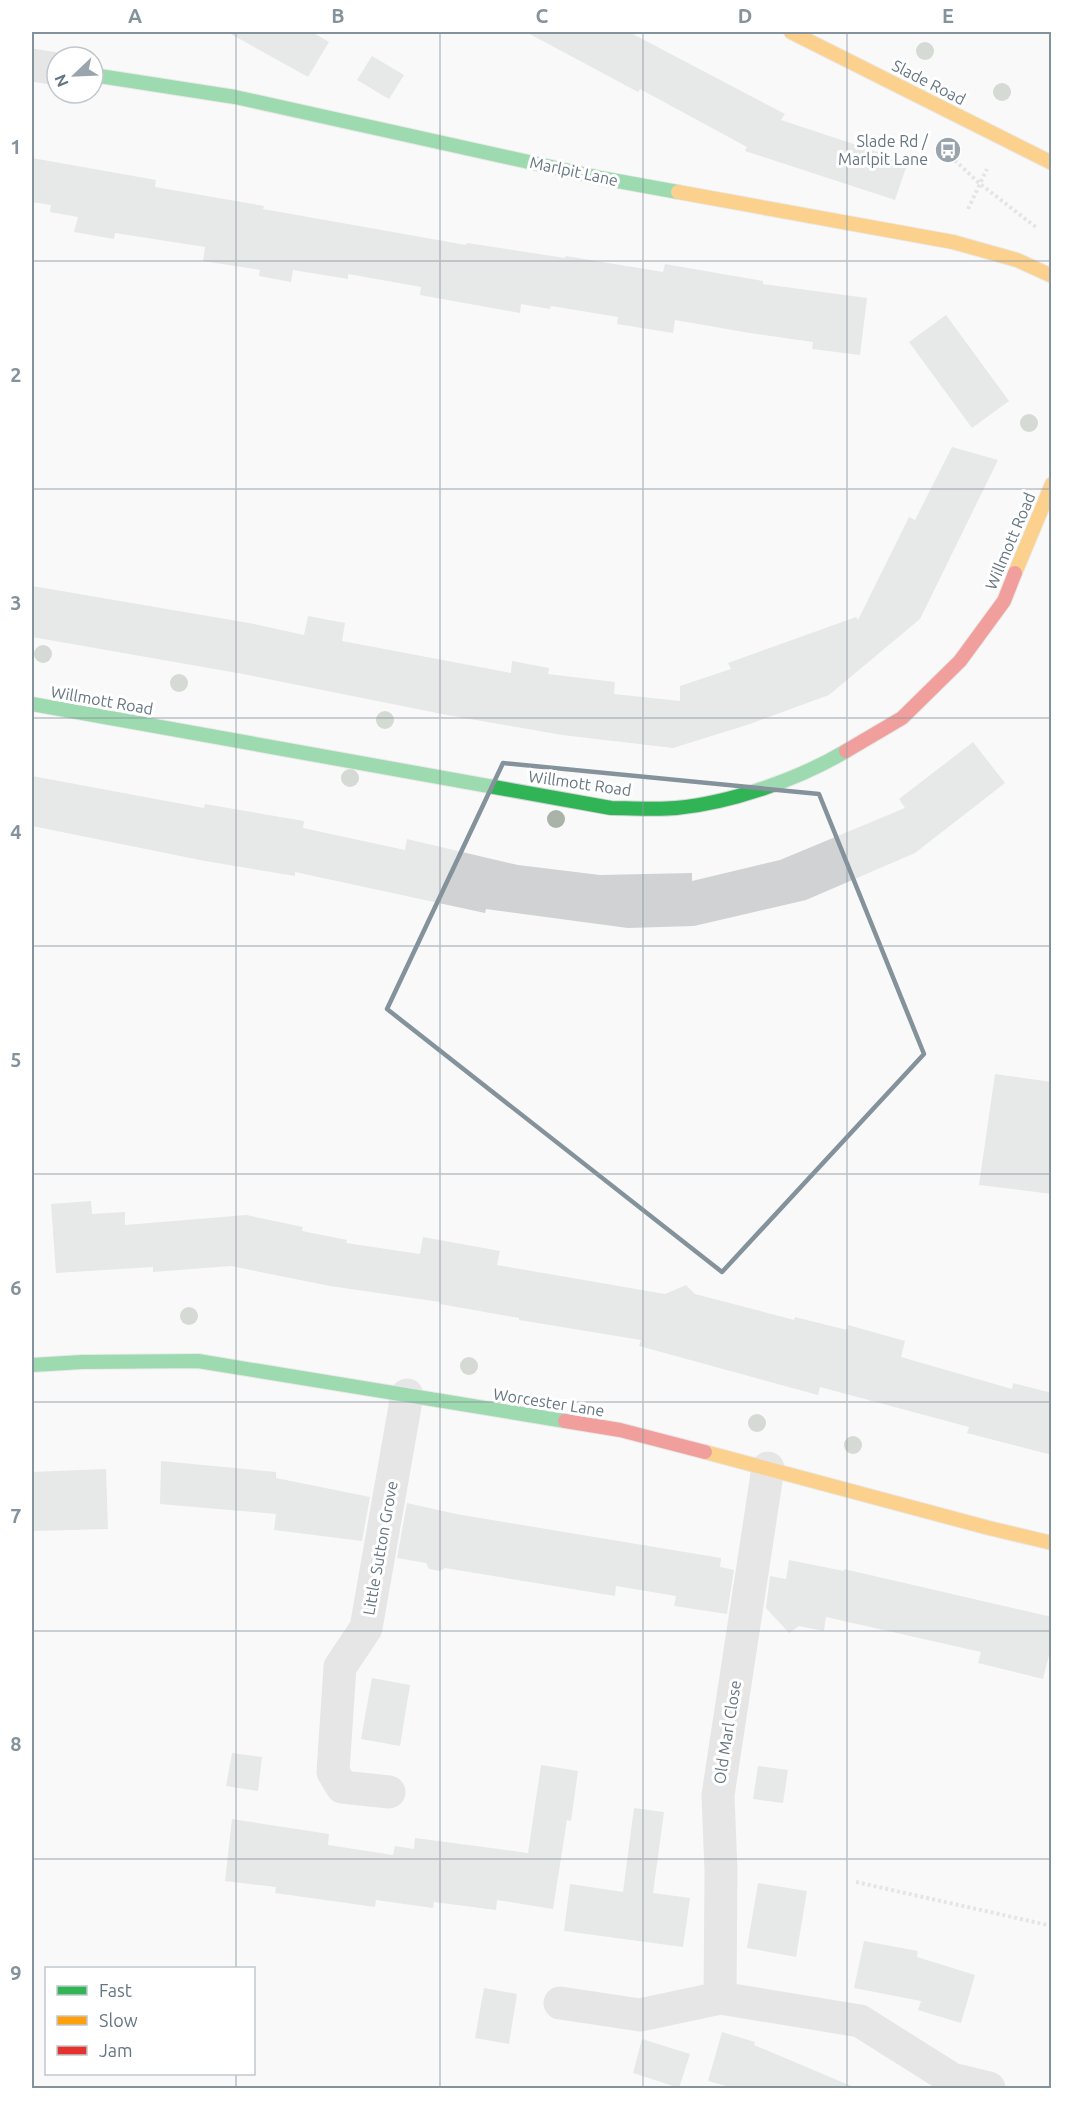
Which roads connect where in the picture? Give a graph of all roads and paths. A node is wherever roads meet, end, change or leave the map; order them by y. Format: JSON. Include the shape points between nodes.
{"nodes":[{"id":1,"x":807,"y":36,"type":"edge"},
{"id":2,"x":105,"y":77,"type":"edge"},
{"id":3,"x":1003,"y":138,"type":"junction"},
{"id":4,"x":943,"y":149,"type":"dead end"},
{"id":5,"x":1052,"y":162,"type":"edge"},
{"id":6,"x":980,"y":183,"type":"junction"},
{"id":7,"x":1042,"y":232,"type":"dead end"},
{"id":8,"x":953,"y":242,"type":"junction"},
{"id":9,"x":1052,"y":276,"type":"edge"},
{"id":10,"x":1052,"y":484,"type":"edge"},
{"id":11,"x":32,"y":704,"type":"edge"},
{"id":12,"x":32,"y":1365,"type":"edge"},
{"id":13,"x":406,"y":1395,"type":"junction"},
{"id":14,"x":768,"y":1468,"type":"junction"},
{"id":15,"x":1052,"y":1543,"type":"edge"},
{"id":16,"x":389,"y":1792,"type":"dead end"},
{"id":17,"x":856,"y":1882,"type":"dead end"},
{"id":18,"x":1052,"y":1926,"type":"edge"},
{"id":19,"x":720,"y":1998,"type":"junction"},
{"id":20,"x":560,"y":2003,"type":"dead end"},
{"id":21,"x":989,"y":2088,"type":"edge"}],
"edges":[{"from":1,"to":3,"type":"street","name":"Slade Road"},
{"from":2,"to":8,"type":"street","name":"Marlpit Lane","via":[[235,97],[602,177]]},
{"from":3,"to":5,"type":"street","name":"Slade Road"},
{"from":3,"to":6,"type":"path"},
{"from":4,"to":6,"type":"path"},
{"from":6,"to":7,"type":"path"},
{"from":6,"to":8,"type":"path"},
{"from":8,"to":9,"type":"street","name":"Marlpit Lane","via":[[1017,260]]},
{"from":10,"to":11,"type":"street","name":"Willmott Road","via":[[1004,601],[952,670],[902,718],[872,736],[821,766],[739,796],[676,808],[611,808]]},
{"from":12,"to":13,"type":"street","name":"Worcester Lane","via":[[198,1360]]},
{"from":13,"to":14,"type":"street","name":"Worcester Lane","via":[[620,1430]]},
{"from":13,"to":16,"type":"street","name":"Little Sutton Grove","via":[[366,1628],[340,1667],[333,1772],[342,1787]]},
{"from":14,"to":15,"type":"street","name":"Worcester Lane"},
{"from":14,"to":19,"type":"street","name":"Old Marl Close","via":[[718,1795]]},
{"from":17,"to":18,"type":"path"},
{"from":19,"to":20,"type":"street","via":[[640,2016]]},
{"from":19,"to":21,"type":"street","via":[[860,2021],[952,2079]]}]}
